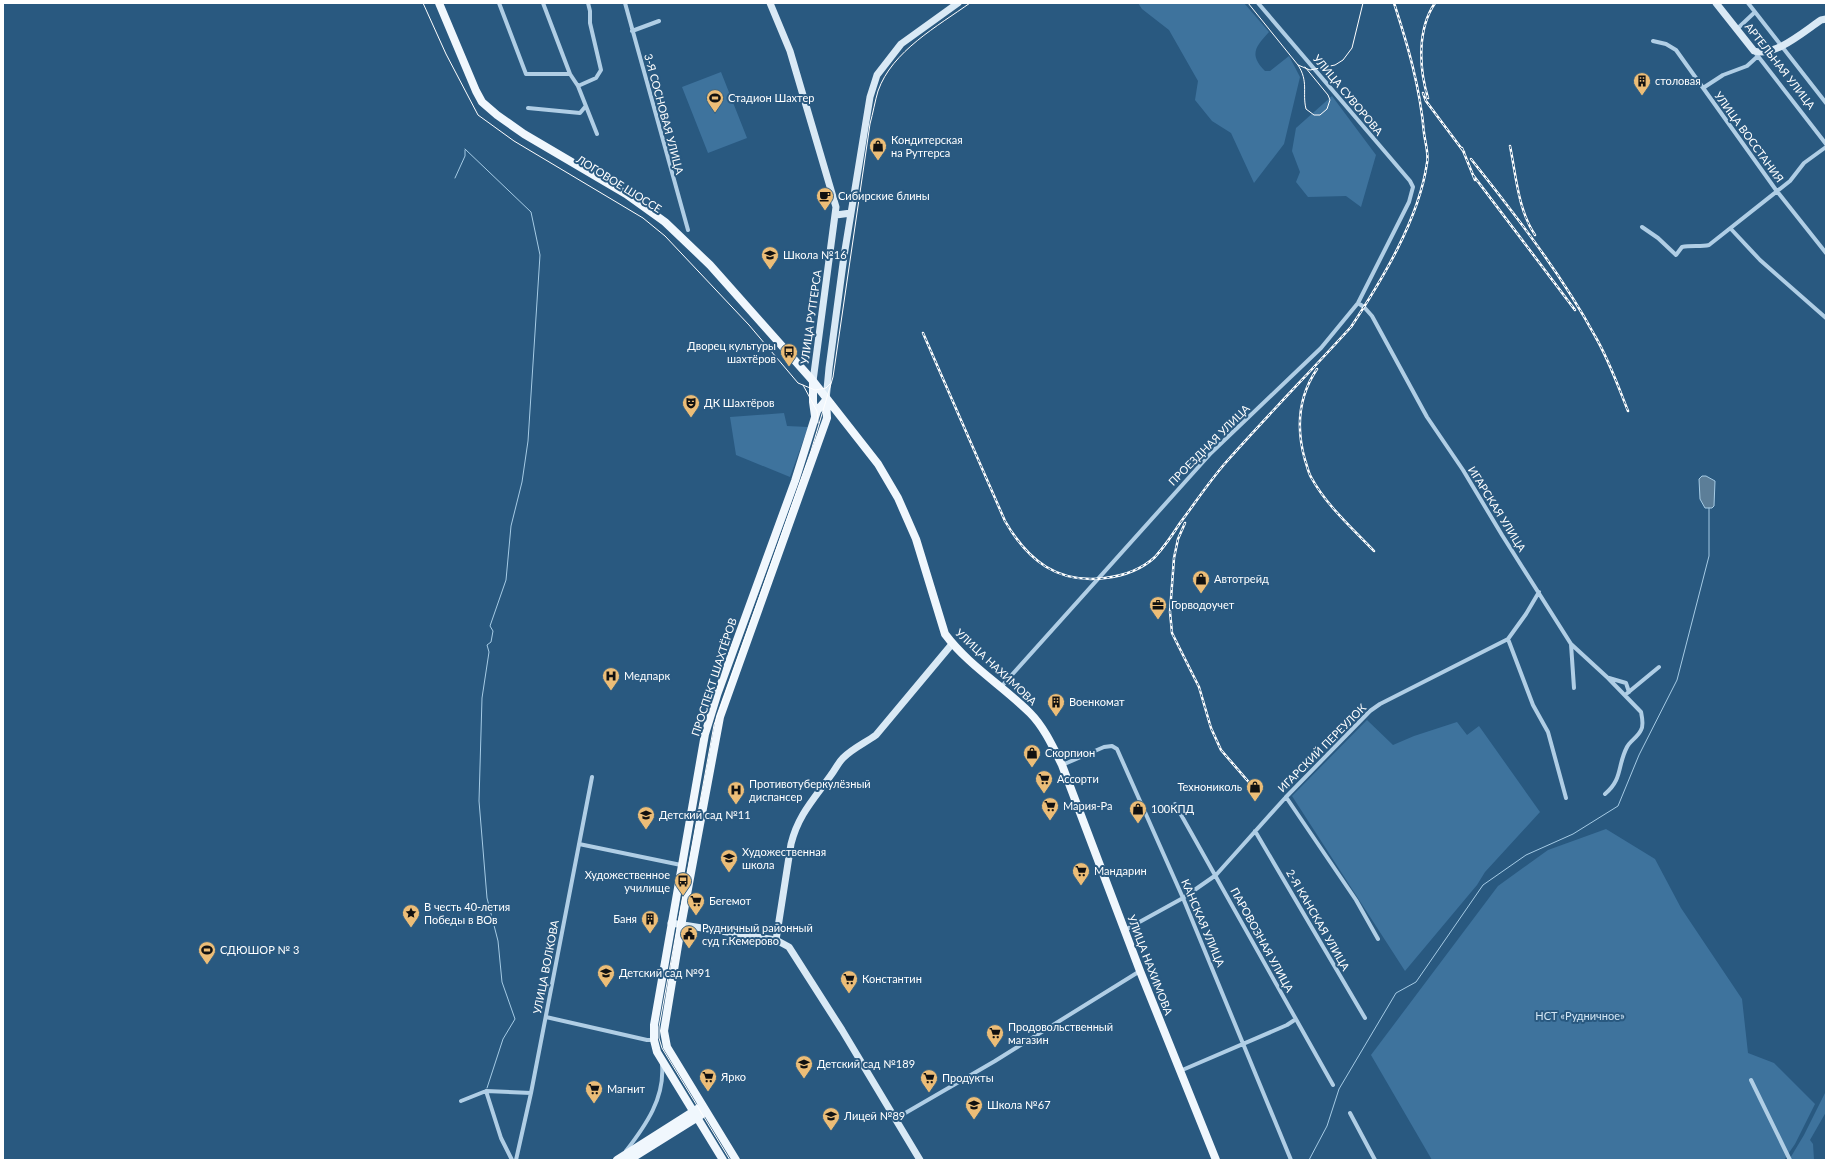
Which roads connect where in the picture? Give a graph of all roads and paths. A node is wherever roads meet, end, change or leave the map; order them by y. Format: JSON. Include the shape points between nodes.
{"nodes":[{"id":1,"x":434,"y":3,"type":"edge"},
{"id":2,"x":439,"y":3,"type":"edge"},
{"id":3,"x":499,"y":3,"type":"edge"},
{"id":4,"x":543,"y":3,"type":"edge"},
{"id":5,"x":588,"y":3,"type":"edge"},
{"id":6,"x":625,"y":3,"type":"edge"},
{"id":7,"x":770,"y":3,"type":"edge"},
{"id":8,"x":958,"y":3,"type":"edge"},
{"id":9,"x":1258,"y":3,"type":"edge"},
{"id":10,"x":1716,"y":3,"type":"edge"},
{"id":11,"x":1748,"y":3,"type":"edge"},
{"id":12,"x":1755,"y":12,"type":"junction"},
{"id":13,"x":1826,"y":18,"type":"edge"},
{"id":14,"x":659,"y":20,"type":"dead end"},
{"id":15,"x":1737,"y":29,"type":"junction"},
{"id":16,"x":632,"y":31,"type":"junction"},
{"id":17,"x":1652,"y":41,"type":"dead end"},
{"id":18,"x":1782,"y":46,"type":"junction"},
{"id":19,"x":1756,"y":53,"type":"junction"},
{"id":20,"x":570,"y":74,"type":"junction"},
{"id":21,"x":578,"y":86,"type":"junction"},
{"id":22,"x":1703,"y":88,"type":"junction"},
{"id":23,"x":1826,"y":103,"type":"edge"},
{"id":24,"x":585,"y":107,"type":"junction"},
{"id":25,"x":528,"y":108,"type":"dead end"},
{"id":26,"x":597,"y":134,"type":"dead end"},
{"id":27,"x":1826,"y":144,"type":"edge"},
{"id":28,"x":1826,"y":147,"type":"edge"},
{"id":29,"x":1776,"y":190,"type":"junction"},
{"id":30,"x":1409,"y":202,"type":"joint"},
{"id":31,"x":851,"y":213,"type":"junction"},
{"id":32,"x":836,"y":215,"type":"junction"},
{"id":33,"x":1642,"y":227,"type":"dead end"},
{"id":34,"x":1731,"y":229,"type":"junction"},
{"id":35,"x":688,"y":230,"type":"dead end"},
{"id":36,"x":1826,"y":253,"type":"edge"},
{"id":37,"x":1358,"y":302,"type":"junction"},
{"id":38,"x":1826,"y":318,"type":"edge"},
{"id":39,"x":813,"y":384,"type":"junction"},
{"id":40,"x":826,"y":399,"type":"junction"},
{"id":41,"x":815,"y":417,"type":"junction"},
{"id":42,"x":1539,"y":592,"type":"junction"},
{"id":43,"x":1508,"y":639,"type":"junction"},
{"id":44,"x":952,"y":644,"type":"junction"},
{"id":45,"x":1571,"y":644,"type":"junction"},
{"id":46,"x":1659,"y":667,"type":"dead end"},
{"id":47,"x":1608,"y":678,"type":"junction"},
{"id":48,"x":1000,"y":687,"type":"junction"},
{"id":49,"x":1574,"y":688,"type":"dead end"},
{"id":50,"x":1627,"y":694,"type":"junction"},
{"id":51,"x":1062,"y":765,"type":"junction"},
{"id":52,"x":592,"y":777,"type":"dead end"},
{"id":53,"x":1605,"y":794,"type":"dead end"},
{"id":54,"x":1286,"y":797,"type":"junction"},
{"id":55,"x":1566,"y":798,"type":"dead end"},
{"id":56,"x":1175,"y":804,"type":"dead end"},
{"id":57,"x":1255,"y":831,"type":"junction"},
{"id":58,"x":579,"y":844,"type":"junction"},
{"id":59,"x":682,"y":865,"type":"junction"},
{"id":60,"x":1216,"y":875,"type":"junction"},
{"id":61,"x":1183,"y":898,"type":"junction"},
{"id":62,"x":671,"y":923,"type":"junction"},
{"id":63,"x":682,"y":925,"type":"junction"},
{"id":64,"x":1125,"y":930,"type":"junction"},
{"id":65,"x":1378,"y":939,"type":"dead end"},
{"id":66,"x":776,"y":940,"type":"junction"},
{"id":67,"x":1140,"y":971,"type":"junction"},
{"id":68,"x":546,"y":1017,"type":"junction"},
{"id":69,"x":1365,"y":1018,"type":"dead end"},
{"id":70,"x":1296,"y":1019,"type":"junction"},
{"id":71,"x":654,"y":1040,"type":"junction"},
{"id":72,"x":1243,"y":1043,"type":"junction"},
{"id":73,"x":662,"y":1060,"type":"junction"},
{"id":74,"x":1179,"y":1071,"type":"junction"},
{"id":75,"x":1751,"y":1080,"type":"dead end"},
{"id":76,"x":1333,"y":1085,"type":"dead end"},
{"id":77,"x":486,"y":1091,"type":"junction"},
{"id":78,"x":531,"y":1093,"type":"junction"},
{"id":79,"x":461,"y":1101,"type":"dead end"},
{"id":80,"x":704,"y":1109,"type":"junction"},
{"id":81,"x":1350,"y":1113,"type":"dead end"},
{"id":82,"x":696,"y":1114,"type":"junction"},
{"id":83,"x":895,"y":1119,"type":"junction"},
{"id":84,"x":512,"y":1160,"type":"edge"},
{"id":85,"x":516,"y":1160,"type":"edge"},
{"id":86,"x":618,"y":1160,"type":"edge"},
{"id":87,"x":629,"y":1160,"type":"edge"},
{"id":88,"x":723,"y":1160,"type":"edge"},
{"id":89,"x":736,"y":1160,"type":"edge"},
{"id":90,"x":920,"y":1160,"type":"edge"},
{"id":91,"x":1216,"y":1160,"type":"edge"},
{"id":92,"x":1291,"y":1160,"type":"edge"},
{"id":93,"x":1375,"y":1160,"type":"edge"},
{"id":94,"x":1790,"y":1160,"type":"edge"}],
"edges":[{"from":1,"to":39,"type":"main road","name":"ЛОГОВОЕ ШОССЕ","via":[[473,94],[485,112],[522,138],[623,198],[663,226]]},
{"from":2,"to":39,"type":"main road","name":"ЛОГОВОЕ ШОССЕ","via":[[476,91],[488,109],[524,134],[626,194],[665,222],[710,265]]},
{"from":3,"to":20,"type":"street","via":[[526,74]]},
{"from":4,"to":20,"type":"street"},
{"from":5,"to":21,"type":"street","via":[[601,70],[596,78]]},
{"from":6,"to":16,"type":"street","name":"3-Я СОСНОВАЯ УЛИЦА"},
{"from":7,"to":32,"type":"main road","name":"УЛИЦА РУТГЕРСА","via":[[790,51],[834,200]]},
{"from":8,"to":31,"type":"main road","via":[[901,44],[877,75],[867,112]]},
{"from":9,"to":30,"type":"street","name":"УЛИЦА СУВОРОВА","via":[[1410,181],[1413,187]]},
{"from":10,"to":15,"type":"main road","name":"АРТЕЛЬНАЯ УЛИЦА"},
{"from":11,"to":12,"type":"street"},
{"from":12,"to":15,"type":"street"},
{"from":12,"to":18,"type":"street"},
{"from":13,"to":18,"type":"main road"},
{"from":14,"to":16,"type":"street"},
{"from":15,"to":19,"type":"main road","name":"АРТЕЛЬНАЯ УЛИЦА"},
{"from":16,"to":35,"type":"street","name":"3-Я СОСНОВАЯ УЛИЦА"},
{"from":17,"to":22,"type":"street","name":"УЛИЦА ВОССТАНИЯ","via":[[1666,44],[1676,50]]},
{"from":18,"to":19,"type":"main road"},
{"from":18,"to":23,"type":"street"},
{"from":19,"to":22,"type":"street","via":[[1746,66],[1723,75]]},
{"from":19,"to":27,"type":"street","name":"АРТЕЛЬНАЯ УЛИЦА"},
{"from":20,"to":21,"type":"street"},
{"from":21,"to":24,"type":"street"},
{"from":22,"to":29,"type":"street","name":"УЛИЦА ВОССТАНИЯ"},
{"from":24,"to":25,"type":"street","via":[[580,113]]},
{"from":24,"to":26,"type":"street"},
{"from":28,"to":29,"type":"street","via":[[1804,163],[1790,181]]},
{"from":29,"to":34,"type":"street"},
{"from":29,"to":36,"type":"street","name":"УЛИЦА ВОССТАНИЯ"},
{"from":30,"to":37,"type":"street","name":"ПРОЕЗДНАЯ УЛИЦА"},
{"from":31,"to":32,"type":"main road"},
{"from":31,"to":40,"type":"main road"},
{"from":32,"to":39,"type":"main road","name":"УЛИЦА РУТГЕРСА"},
{"from":33,"to":34,"type":"street","via":[[1676,255],[1682,246],[1709,245]]},
{"from":34,"to":38,"type":"street","via":[[1760,260]]},
{"from":37,"to":42,"type":"street","name":"ИГАРСКАЯ УЛИЦА","via":[[1372,316],[1427,417]]},
{"from":37,"to":48,"type":"street","name":"ПРОЕЗДНАЯ УЛИЦА","via":[[1321,348],[1211,453]]},
{"from":39,"to":40,"type":"main road","name":"УЛИЦА НАХИМОВА"},
{"from":39,"to":41,"type":"main road","name":"ПРОСПЕКТ ШАХТЁРОВ"},
{"from":40,"to":41,"type":"main road"},
{"from":40,"to":44,"type":"main road","name":"УЛИЦА НАХИМОВА","via":[[878,464],[898,498],[916,539],[945,634]]},
{"from":40,"to":63,"type":"main road","name":"ПРОСПЕКТ ШАХТЁРОВ","via":[[827,418],[720,717]]},
{"from":41,"to":59,"type":"main road","name":"ПРОСПЕКТ ШАХТЁРОВ","via":[[788,500],[710,715],[699,763]]},
{"from":42,"to":43,"type":"street","name":"ИГАРСКИЙ ПЕРЕУЛОК"},
{"from":42,"to":45,"type":"street","name":"ИГАРСКАЯ УЛИЦА"},
{"from":43,"to":54,"type":"street","name":"ИГАРСКИЙ ПЕРЕУЛОК","via":[[1370,711]]},
{"from":43,"to":55,"type":"street","via":[[1533,705],[1548,732]]},
{"from":44,"to":48,"type":"main road","name":"УЛИЦА НАХИМОВА"},
{"from":44,"to":66,"type":"main road","via":[[876,735],[854,748],[842,759],[805,810],[795,828],[791,844]]},
{"from":45,"to":47,"type":"street","name":"ИГАРСКАЯ УЛИЦА"},
{"from":45,"to":49,"type":"street"},
{"from":46,"to":50,"type":"street"},
{"from":47,"to":50,"type":"street","name":"ИГАРСКАЯ УЛИЦА"},
{"from":47,"to":50,"type":"street","via":[[1626,683]]},
{"from":48,"to":51,"type":"main road","name":"УЛИЦА НАХИМОВА","via":[[1031,713]]},
{"from":50,"to":53,"type":"street","name":"ИГАРСКАЯ УЛИЦА","via":[[1641,712],[1641,730],[1627,747],[1614,787]]},
{"from":51,"to":61,"type":"street","name":"КАНСКАЯ УЛИЦА","via":[[1104,748],[1112,746],[1117,749]]},
{"from":51,"to":64,"type":"main road","name":"УЛИЦА НАХИМОВА"},
{"from":52,"to":58,"type":"street","name":"УЛИЦА ВОЛКОВА"},
{"from":54,"to":57,"type":"street","name":"ИГАРСКИЙ ПЕРЕУЛОК"},
{"from":54,"to":65,"type":"street","via":[[1356,900]]},
{"from":56,"to":60,"type":"street","name":"ПАРОВОЗНАЯ УЛИЦА"},
{"from":57,"to":60,"type":"street","name":"ИГАРСКИЙ ПЕРЕУЛОК"},
{"from":57,"to":69,"type":"street","name":"2-Я КАНСКАЯ УЛИЦА"},
{"from":58,"to":59,"type":"street"},
{"from":58,"to":68,"type":"street","name":"УЛИЦА ВОЛКОВА"},
{"from":59,"to":62,"type":"main road","name":"ПРОСПЕКТ ШАХТЁРОВ"},
{"from":60,"to":61,"type":"street","name":"ИГАРСКИЙ ПЕРЕУЛОК"},
{"from":60,"to":70,"type":"street","name":"ПАРОВОЗНАЯ УЛИЦА"},
{"from":61,"to":64,"type":"street","name":"ИГАРСКИЙ ПЕРЕУЛОК"},
{"from":61,"to":72,"type":"street","name":"КАНСКАЯ УЛИЦА"},
{"from":62,"to":63,"type":"main road"},
{"from":62,"to":71,"type":"main road","name":"ПРОСПЕКТ ШАХТЁРОВ","via":[[654,1024]]},
{"from":63,"to":66,"type":"main road"},
{"from":63,"to":80,"type":"main road","name":"ПРОСПЕКТ ШАХТЁРОВ","via":[[664,1040]]},
{"from":64,"to":67,"type":"main road","name":"УЛИЦА НАХИМОВА"},
{"from":66,"to":83,"type":"main road","via":[[786,944],[792,952]]},
{"from":67,"to":74,"type":"main road","name":"УЛИЦА НАХИМОВА"},
{"from":67,"to":83,"type":"street","via":[[995,1061]]},
{"from":68,"to":71,"type":"street"},
{"from":68,"to":78,"type":"street","name":"УЛИЦА ВОЛКОВА"},
{"from":70,"to":72,"type":"street"},
{"from":70,"to":76,"type":"street","name":"ПАРОВОЗНАЯ УЛИЦА"},
{"from":71,"to":73,"type":"main road","name":"ПРОСПЕКТ ШАХТЁРОВ"},
{"from":72,"to":74,"type":"street"},
{"from":72,"to":92,"type":"street","name":"КАНСКАЯ УЛИЦА"},
{"from":73,"to":82,"type":"main road","name":"ПРОСПЕКТ ШАХТЁРОВ"},
{"from":73,"to":86,"type":"street","via":[[663,1079],[657,1104],[634,1141]]},
{"from":74,"to":91,"type":"main road","name":"УЛИЦА НАХИМОВА"},
{"from":75,"to":94,"type":"street"},
{"from":77,"to":78,"type":"street"},
{"from":77,"to":79,"type":"street"},
{"from":77,"to":84,"type":"street"},
{"from":78,"to":85,"type":"street","name":"УЛИЦА ВОЛКОВА"},
{"from":80,"to":82,"type":"main road"},
{"from":80,"to":89,"type":"main road","name":"ПРОСПЕКТ ШАХТЁРОВ"},
{"from":81,"to":93,"type":"street"},
{"from":82,"to":86,"type":"main road"},
{"from":82,"to":87,"type":"main road"},
{"from":82,"to":88,"type":"main road","name":"ПРОСПЕКТ ШАХТЁРОВ"},
{"from":83,"to":90,"type":"main road"}]}
